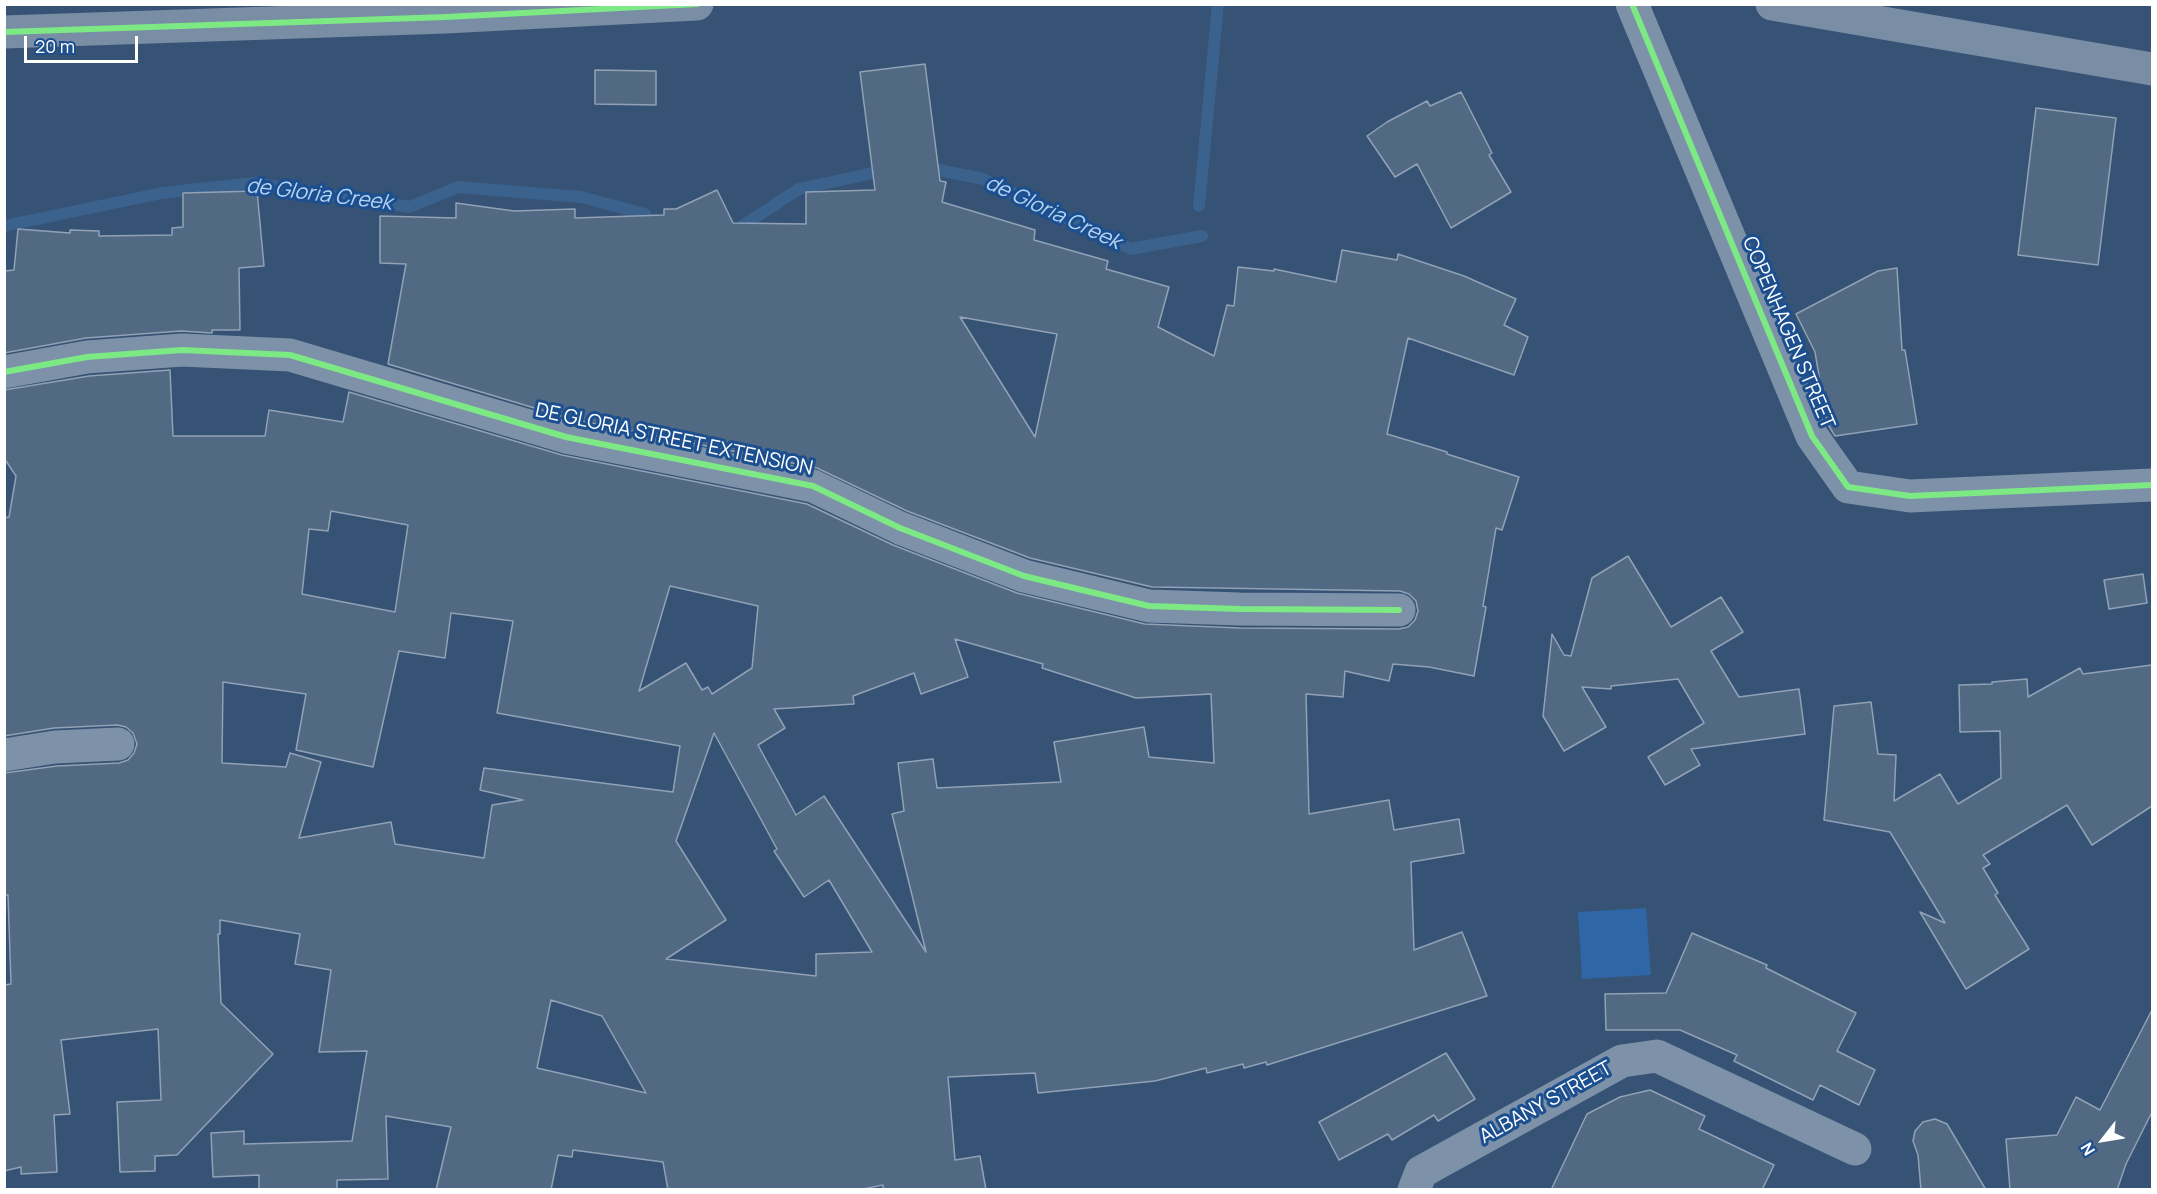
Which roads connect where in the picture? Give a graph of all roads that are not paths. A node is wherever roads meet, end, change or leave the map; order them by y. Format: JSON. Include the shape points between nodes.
{"nodes":[{"id":1,"x":697,"y":4,"type":"edge"},
{"id":2,"x":1632,"y":4,"type":"edge"},
{"id":3,"x":1772,"y":4,"type":"edge"},
{"id":4,"x":4,"y":32,"type":"edge"},
{"id":5,"x":2152,"y":69,"type":"edge"},
{"id":6,"x":4,"y":372,"type":"edge"},
{"id":7,"x":2152,"y":485,"type":"edge"},
{"id":8,"x":1399,"y":610,"type":"dead end"},
{"id":9,"x":118,"y":744,"type":"dead end"},
{"id":10,"x":4,"y":755,"type":"edge"},
{"id":11,"x":1855,"y":1149,"type":"dead end"},
{"id":12,"x":1414,"y":1190,"type":"edge"}],
"edges":[{"from":1,"to":4,"type":"street"},
{"from":2,"to":7,"type":"street","name":"COPENHAGEN STREET","via":[[1812,436],[1848,487],[1910,496]]},
{"from":3,"to":5,"type":"street"},
{"from":6,"to":8,"type":"street","name":"DE GLORIA STREET EXTENSION","via":[[87,357],[182,350],[290,355],[566,436],[813,486],[900,528],[1024,576],[1149,606]]},
{"from":9,"to":10,"type":"street","via":[[55,747]]},
{"from":11,"to":12,"type":"street","name":"ALBANY STREET","via":[[1657,1056],[1622,1061],[1421,1172]]}]}
